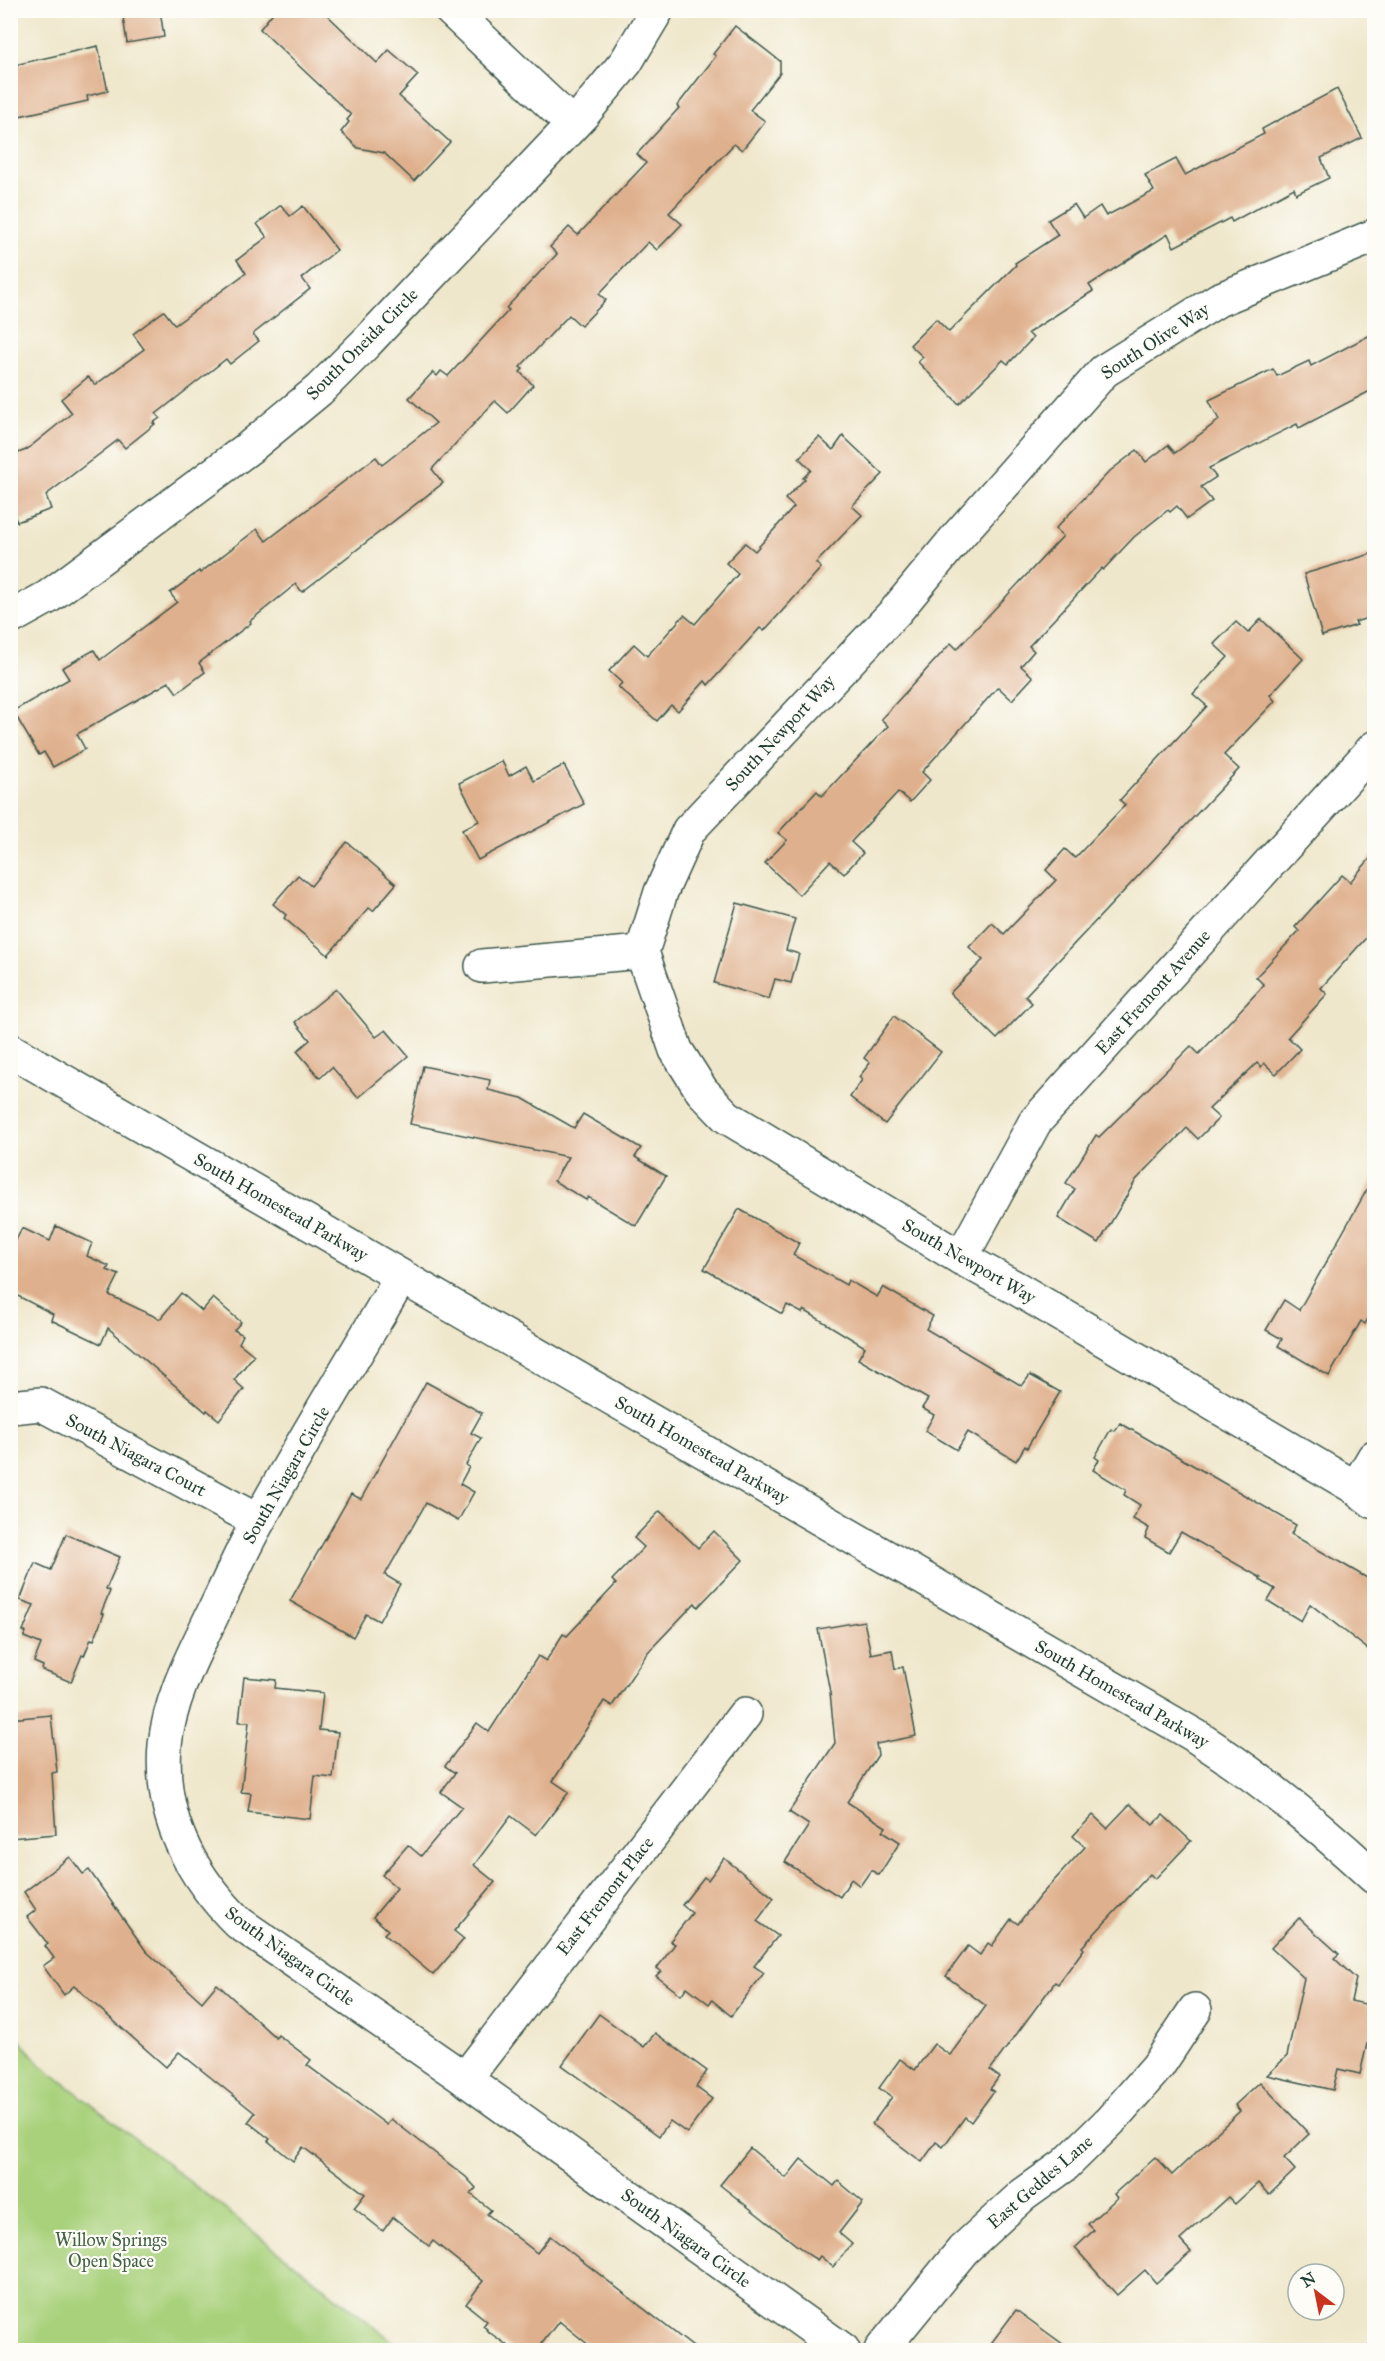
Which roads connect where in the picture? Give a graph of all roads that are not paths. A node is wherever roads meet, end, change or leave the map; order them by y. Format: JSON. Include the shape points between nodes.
{"nodes":[{"id":1,"x":451,"y":10,"type":"edge"},
{"id":2,"x":657,"y":10,"type":"edge"},
{"id":3,"x":572,"y":124,"type":"junction"},
{"id":4,"x":1374,"y":236,"type":"edge"},
{"id":5,"x":957,"y":537,"type":"joint"},
{"id":6,"x":10,"y":618,"type":"edge"},
{"id":7,"x":1374,"y":748,"type":"edge"},
{"id":8,"x":642,"y":952,"type":"junction"},
{"id":9,"x":482,"y":966,"type":"dead end"},
{"id":10,"x":10,"y":1050,"type":"edge"},
{"id":11,"x":961,"y":1258,"type":"junction"},
{"id":12,"x":401,"y":1277,"type":"junction"},
{"id":13,"x":10,"y":1407,"type":"edge"},
{"id":14,"x":1374,"y":1457,"type":"edge"},
{"id":15,"x":1365,"y":1495,"type":"edge"},
{"id":16,"x":258,"y":1521,"type":"junction"},
{"id":17,"x":745,"y":1714,"type":"dead end"},
{"id":18,"x":1374,"y":1877,"type":"edge"},
{"id":19,"x":1195,"y":2010,"type":"dead end"},
{"id":20,"x":465,"y":2079,"type":"junction"},
{"id":21,"x":843,"y":2350,"type":"edge"},
{"id":22,"x":881,"y":2350,"type":"edge"}],
"edges":[{"from":1,"to":3,"type":"street"},
{"from":2,"to":3,"type":"street","name":"South Oneida Circle","via":[[626,62]]},
{"from":3,"to":6,"type":"street","name":"South Oneida Circle","via":[[319,390],[87,569]]},
{"from":4,"to":5,"type":"street","name":"South Olive Way","via":[[1218,300],[1104,371]]},
{"from":5,"to":8,"type":"street","name":"South Newport Way","via":[[896,611],[689,830],[661,892]]},
{"from":7,"to":11,"type":"street","name":"East Fremont Avenue","via":[[1035,1122]]},
{"from":8,"to":9,"type":"street"},
{"from":8,"to":11,"type":"street","name":"South Newport Way","via":[[676,1050],[702,1091],[727,1117]]},
{"from":10,"to":12,"type":"street","name":"South Homestead Parkway"},
{"from":11,"to":15,"type":"street","name":"South Newport Way"},
{"from":12,"to":16,"type":"street","name":"South Niagara Circle"},
{"from":12,"to":18,"type":"street","name":"South Homestead Parkway","via":[[1194,1735],[1277,1791]]},
{"from":13,"to":16,"type":"street","name":"South Niagara Court","via":[[41,1404]]},
{"from":14,"to":15,"type":"street"},
{"from":16,"to":20,"type":"street","name":"South Niagara Circle","via":[[171,1709],[165,1746],[166,1775],[170,1811],[183,1848],[214,1899],[239,1923]]},
{"from":17,"to":20,"type":"street","name":"East Fremont Place"},
{"from":19,"to":22,"type":"street","name":"East Geddes Lane","via":[[1158,2066],[1110,2121],[1065,2165],[1023,2194],[963,2250]]},
{"from":20,"to":21,"type":"street","name":"South Niagara Circle"}]}
